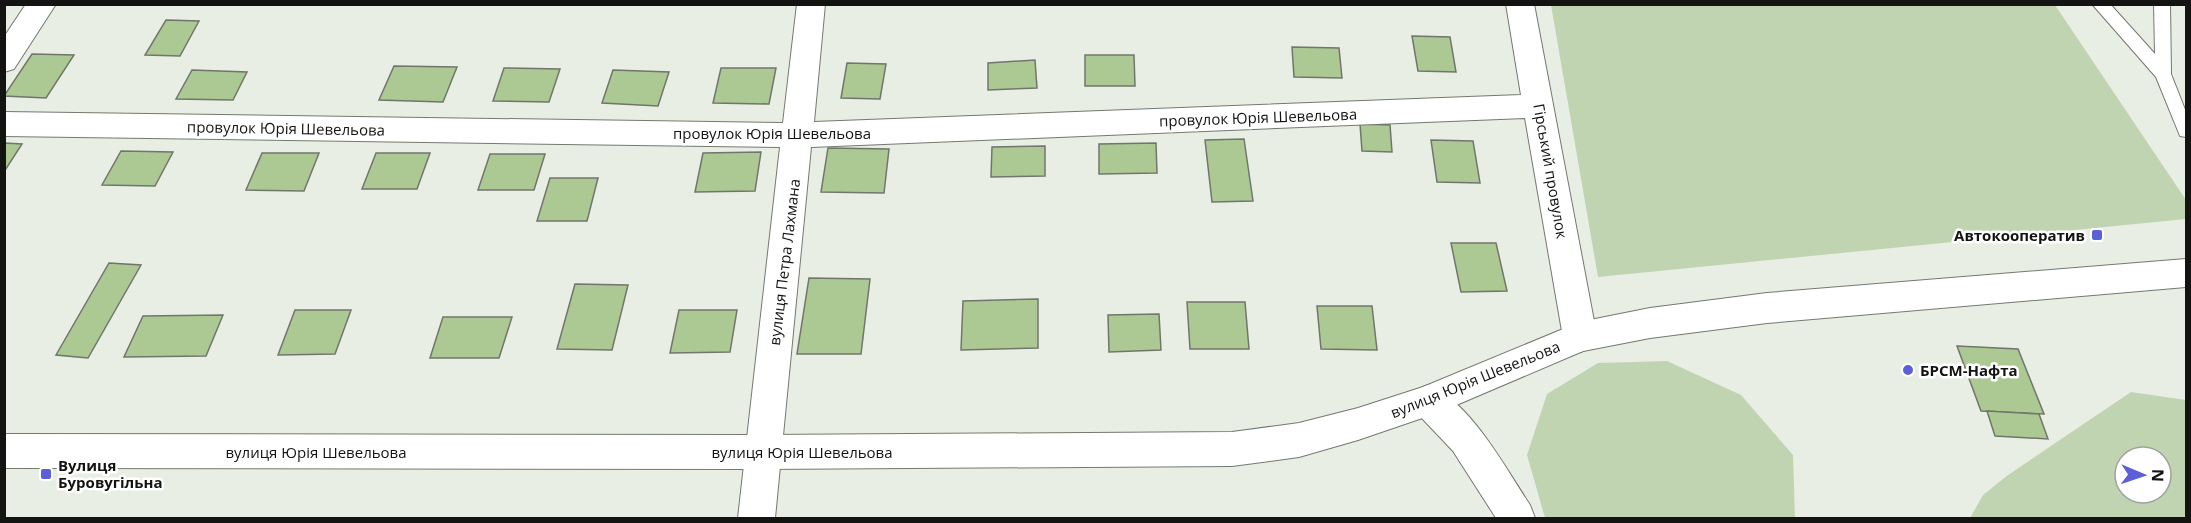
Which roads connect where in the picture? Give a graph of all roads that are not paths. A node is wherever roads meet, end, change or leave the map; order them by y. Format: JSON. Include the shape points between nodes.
{"nodes":[{"id":1,"x":42,"y":4,"type":"edge"},
{"id":2,"x":811,"y":4,"type":"edge"},
{"id":3,"x":1520,"y":4,"type":"edge"},
{"id":4,"x":2100,"y":4,"type":"edge"},
{"id":5,"x":2162,"y":4,"type":"edge"},
{"id":6,"x":4,"y":61,"type":"edge"},
{"id":7,"x":2163,"y":74,"type":"junction"},
{"id":8,"x":1539,"y":106,"type":"junction"},
{"id":9,"x":4,"y":124,"type":"edge"},
{"id":10,"x":2187,"y":131,"type":"edge"},
{"id":11,"x":798,"y":135,"type":"junction"},
{"id":12,"x":2187,"y":273,"type":"edge"},
{"id":13,"x":1580,"y":337,"type":"junction"},
{"id":14,"x":1428,"y":401,"type":"junction"},
{"id":15,"x":4,"y":451,"type":"edge"},
{"id":16,"x":763,"y":452,"type":"junction"},
{"id":17,"x":756,"y":519,"type":"edge"},
{"id":18,"x":1517,"y":519,"type":"edge"}],
"edges":[{"from":1,"to":6,"type":"street"},
{"from":2,"to":11,"type":"street","name":"вулиця Петра Лахмана"},
{"from":3,"to":8,"type":"street","name":"Гірський провулок"},
{"from":4,"to":7,"type":"lane"},
{"from":5,"to":7,"type":"lane"},
{"from":7,"to":10,"type":"lane"},
{"from":8,"to":11,"type":"street","name":"провулок Юрія Шевельова"},
{"from":8,"to":13,"type":"street","name":"Гірський провулок"},
{"from":9,"to":11,"type":"street","name":"провулок Юрія Шевельова"},
{"from":11,"to":16,"type":"street","name":"вулиця Петра Лахмана"},
{"from":12,"to":13,"type":"street","name":"вулиця Юрія Шевельова","via":[[1767,308],[1650,323]]},
{"from":13,"to":14,"type":"street","name":"вулиця Юрія Шевельова"},
{"from":14,"to":16,"type":"street","name":"вулиця Юрія Шевельова","via":[[1299,440],[1232,449]]},
{"from":14,"to":18,"type":"street","via":[[1467,439]]},
{"from":15,"to":16,"type":"street","name":"вулиця Юрія Шевельова"},
{"from":16,"to":17,"type":"street","name":"вулиця Петра Лахмана"}]}
